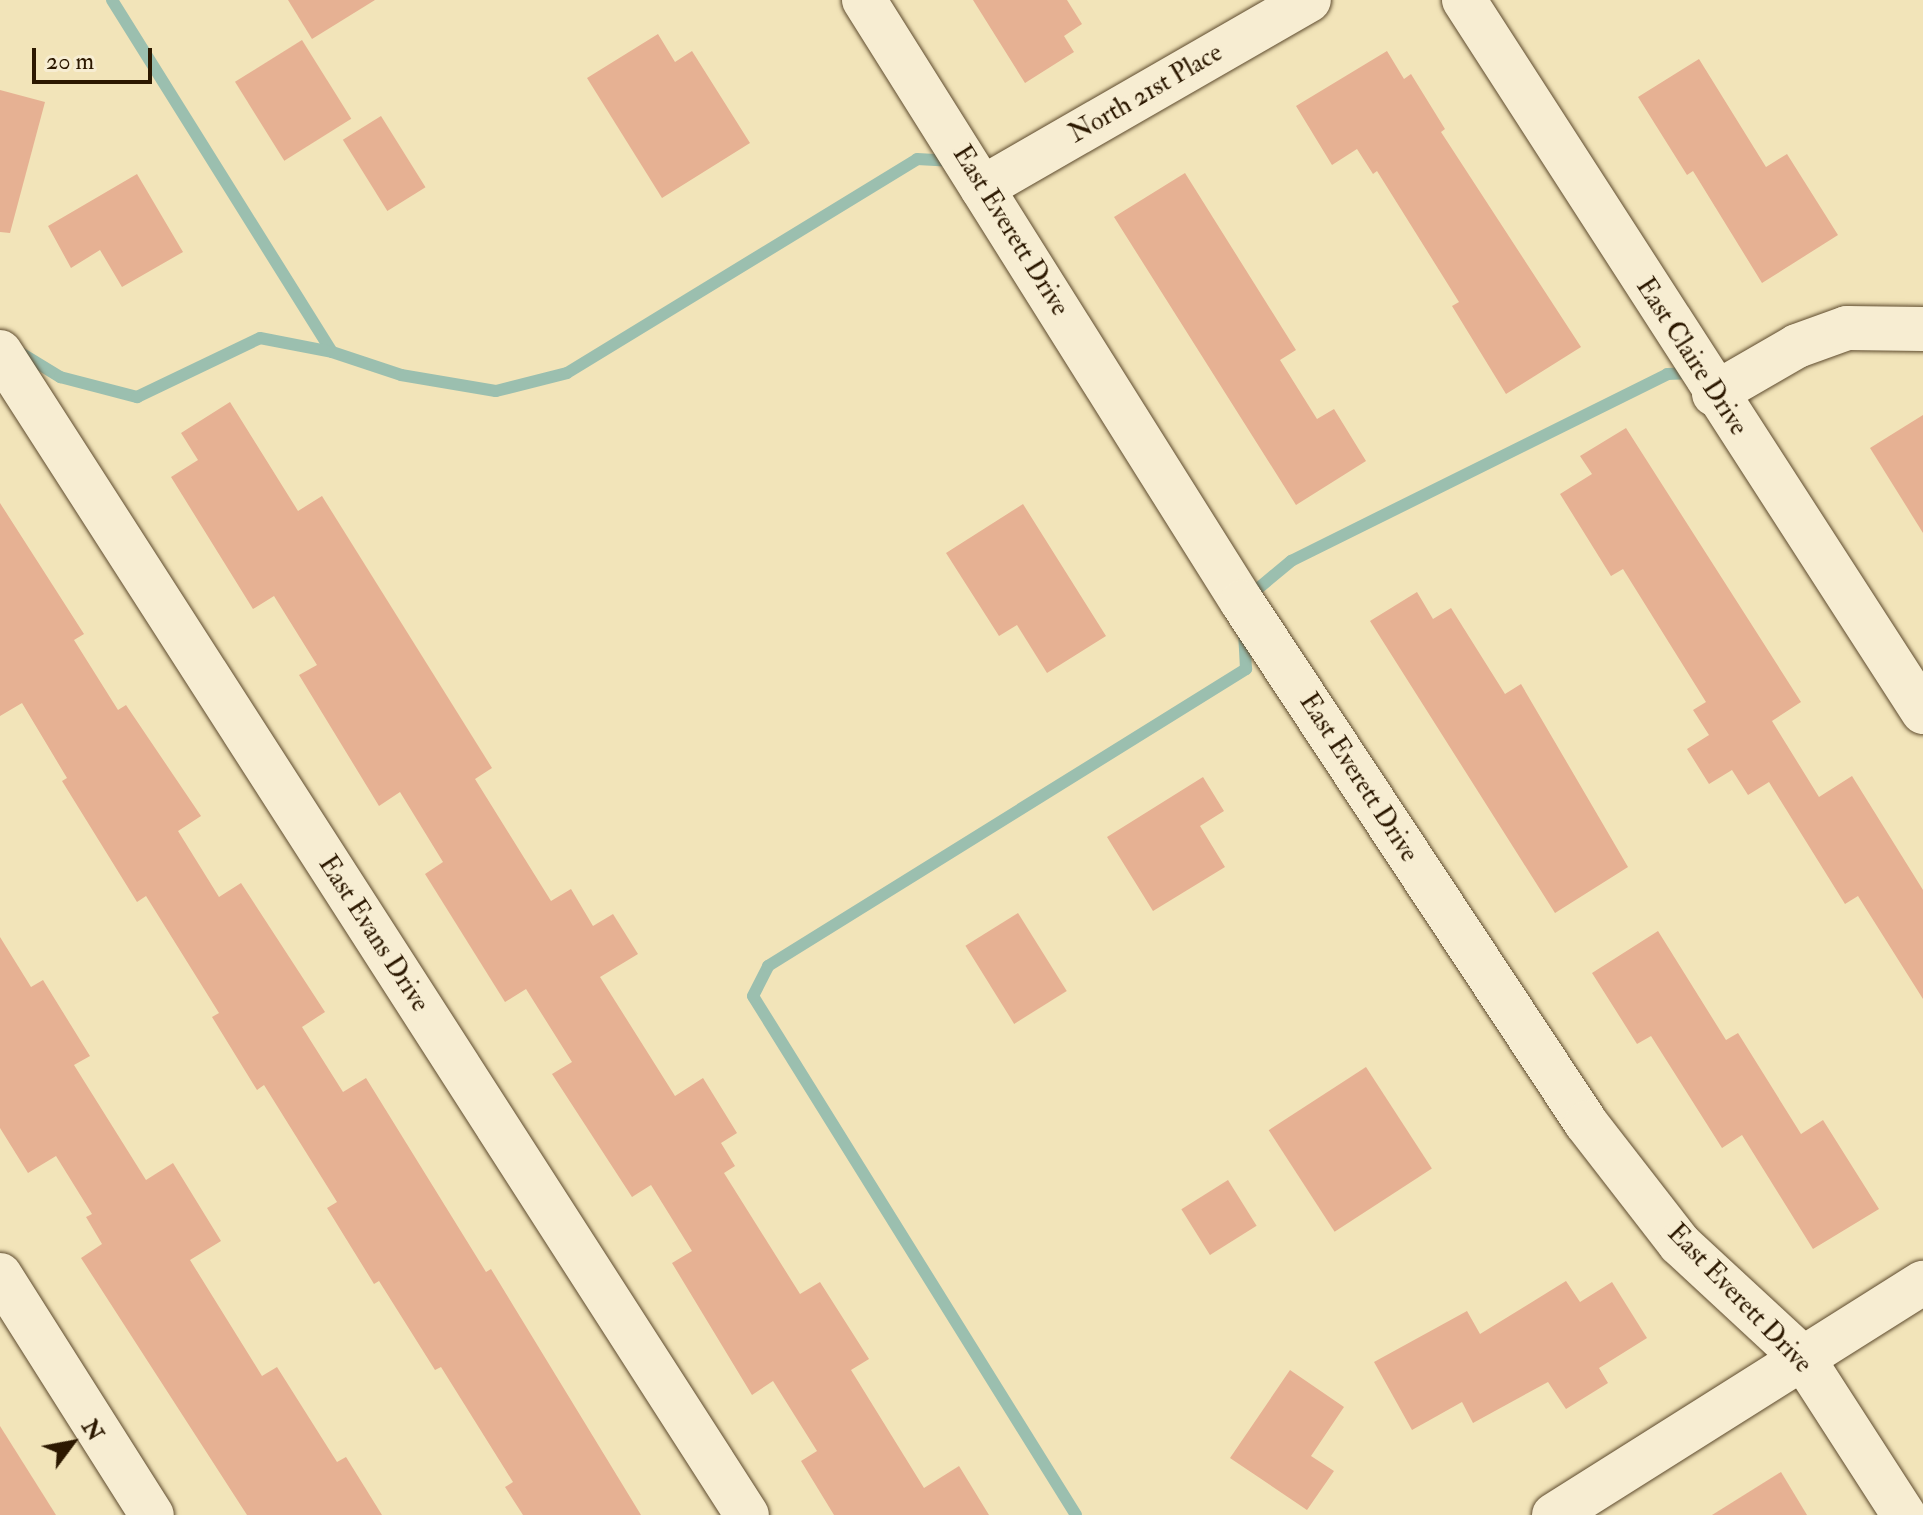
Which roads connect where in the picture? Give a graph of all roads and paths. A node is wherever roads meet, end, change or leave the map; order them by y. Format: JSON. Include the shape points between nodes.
{"nodes":[{"id":1,"x":864,"y":0,"type":"edge"},
{"id":2,"x":1309,"y":0,"type":"edge"},
{"id":3,"x":1464,"y":0,"type":"edge"},
{"id":4,"x":982,"y":188,"type":"junction"},
{"id":5,"x":1923,"y":329,"type":"edge"},
{"id":6,"x":0,"y":352,"type":"edge"},
{"id":7,"x":1714,"y":394,"type":"junction"},
{"id":8,"x":1923,"y":712,"type":"edge"},
{"id":9,"x":0,"y":1275,"type":"edge"},
{"id":10,"x":1923,"y":1283,"type":"edge"},
{"id":11,"x":1802,"y":1357,"type":"junction"},
{"id":12,"x":152,"y":1515,"type":"edge"},
{"id":13,"x":747,"y":1515,"type":"edge"},
{"id":14,"x":1554,"y":1515,"type":"edge"},
{"id":15,"x":1904,"y":1515,"type":"edge"}],
"edges":[{"from":1,"to":4,"type":"street","name":"East Everett Drive"},
{"from":2,"to":4,"type":"street","name":"North 21st Place"},
{"from":3,"to":7,"type":"street","name":"East Claire Drive"},
{"from":4,"to":11,"type":"street","name":"East Everett Drive","via":[[1242,602],[1586,1123],[1680,1244]]},
{"from":5,"to":7,"type":"street","via":[[1847,328],[1797,346]]},
{"from":6,"to":13,"type":"street","name":"East Evans Drive"},
{"from":7,"to":8,"type":"street","name":"East Claire Drive"},
{"from":9,"to":12,"type":"street"},
{"from":10,"to":11,"type":"street"},
{"from":11,"to":14,"type":"street"},
{"from":11,"to":15,"type":"street","name":"East Everett Drive"}]}
